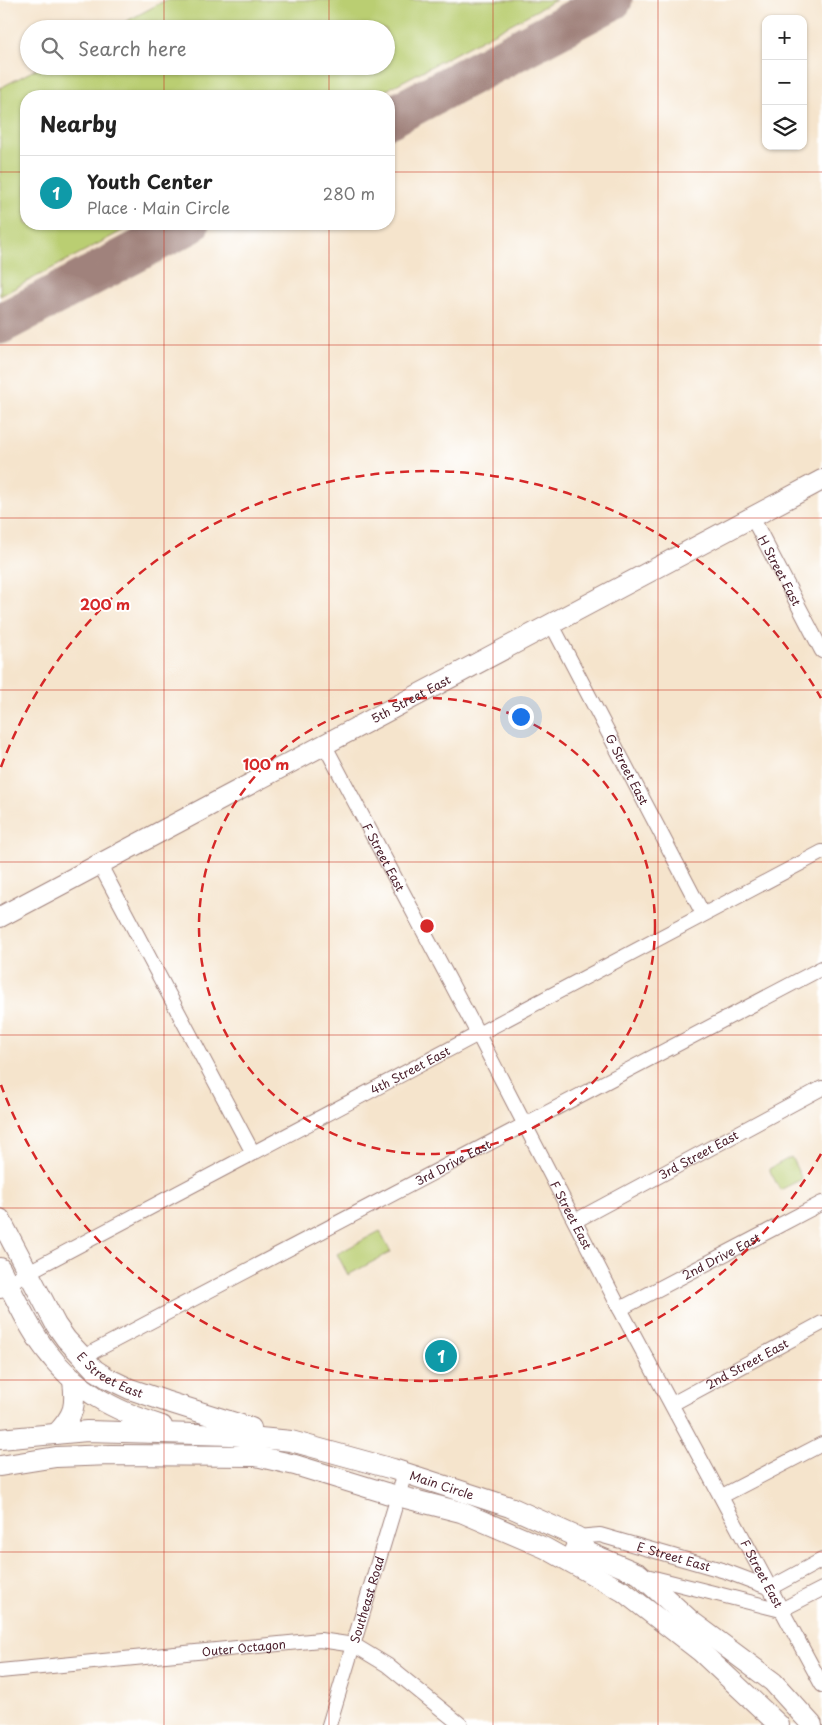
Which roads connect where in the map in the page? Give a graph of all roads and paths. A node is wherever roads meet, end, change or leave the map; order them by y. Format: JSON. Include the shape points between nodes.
{"nodes":[{"id":1,"x":822,"y":480,"type":"edge"},
{"id":2,"x":752,"y":517,"type":"junction"},
{"id":3,"x":551,"y":623,"type":"junction"},
{"id":4,"x":822,"y":651,"type":"edge"},
{"id":5,"x":324,"y":744,"type":"junction"},
{"id":6,"x":822,"y":852,"type":"edge"},
{"id":7,"x":99,"y":863,"type":"junction"},
{"id":8,"x":703,"y":914,"type":"junction"},
{"id":9,"x":0,"y":917,"type":"edge"},
{"id":10,"x":822,"y":968,"type":"edge"},
{"id":11,"x":478,"y":1034,"type":"junction"},
{"id":12,"x":822,"y":1088,"type":"edge"},
{"id":13,"x":526,"y":1125,"type":"junction"},
{"id":14,"x":253,"y":1154,"type":"junction"},
{"id":15,"x":822,"y":1203,"type":"edge"},
{"id":16,"x":0,"y":1220,"type":"edge"},
{"id":17,"x":574,"y":1221,"type":"junction"},
{"id":18,"x":28,"y":1272,"type":"junction"},
{"id":19,"x":3,"y":1281,"type":"edge"},
{"id":20,"x":620,"y":1309,"type":"junction"},
{"id":21,"x":822,"y":1323,"type":"edge"},
{"id":22,"x":83,"y":1357,"type":"junction"},
{"id":23,"x":73,"y":1380,"type":"junction"},
{"id":24,"x":672,"y":1404,"type":"junction"},
{"id":25,"x":182,"y":1433,"type":"junction"},
{"id":26,"x":56,"y":1434,"type":"junction"},
{"id":27,"x":0,"y":1440,"type":"edge"},
{"id":28,"x":291,"y":1441,"type":"junction"},
{"id":29,"x":822,"y":1444,"type":"edge"},
{"id":30,"x":256,"y":1456,"type":"junction"},
{"id":31,"x":0,"y":1466,"type":"edge"},
{"id":32,"x":405,"y":1473,"type":"junction"},
{"id":33,"x":396,"y":1496,"type":"junction"},
{"id":34,"x":722,"y":1496,"type":"junction"},
{"id":35,"x":577,"y":1537,"type":"junction"},
{"id":36,"x":567,"y":1560,"type":"junction"},
{"id":37,"x":822,"y":1560,"type":"edge"},
{"id":38,"x":639,"y":1574,"type":"junction"},
{"id":39,"x":770,"y":1588,"type":"junction"},
{"id":40,"x":822,"y":1588,"type":"edge"},
{"id":41,"x":781,"y":1610,"type":"junction"},
{"id":42,"x":354,"y":1645,"type":"junction"},
{"id":43,"x":0,"y":1671,"type":"edge"},
{"id":44,"x":822,"y":1685,"type":"edge"},
{"id":45,"x":329,"y":1725,"type":"edge"},
{"id":46,"x":461,"y":1725,"type":"edge"},
{"id":47,"x":779,"y":1725,"type":"edge"},
{"id":48,"x":812,"y":1725,"type":"edge"}],
"edges":[{"from":1,"to":2,"type":"street","name":"5th Street East"},
{"from":2,"to":3,"type":"street","name":"5th Street East"},
{"from":2,"to":4,"type":"street","name":"H Street East"},
{"from":3,"to":5,"type":"street","name":"5th Street East"},
{"from":3,"to":8,"type":"street","name":"G Street East"},
{"from":5,"to":7,"type":"street","name":"5th Street East"},
{"from":5,"to":11,"type":"street","name":"F Street East"},
{"from":6,"to":8,"type":"street","name":"4th Street East"},
{"from":7,"to":9,"type":"street","name":"5th Street East"},
{"from":7,"to":14,"type":"street"},
{"from":8,"to":11,"type":"street","name":"4th Street East"},
{"from":10,"to":13,"type":"street","name":"3rd Drive East"},
{"from":11,"to":13,"type":"street","name":"F Street East"},
{"from":11,"to":14,"type":"street","name":"4th Street East"},
{"from":12,"to":17,"type":"street","name":"3rd Street East"},
{"from":13,"to":17,"type":"street","name":"F Street East"},
{"from":13,"to":22,"type":"street","name":"3rd Drive East"},
{"from":14,"to":18,"type":"street","name":"4th Street East"},
{"from":15,"to":20,"type":"street","name":"2nd Drive East"},
{"from":16,"to":18,"type":"street","name":"E Street East"},
{"from":17,"to":20,"type":"street","name":"F Street East"},
{"from":18,"to":19,"type":"street","name":"4th Street East"},
{"from":18,"to":22,"type":"street","name":"E Street East","via":[[56,1325]]},
{"from":19,"to":23,"type":"street","name":"E Street East","via":[[45,1350]]},
{"from":20,"to":24,"type":"street","name":"F Street East"},
{"from":21,"to":24,"type":"street","name":"2nd Street East"},
{"from":22,"to":28,"type":"street","name":"E Street East","via":[[95,1370],[130,1389]]},
{"from":23,"to":25,"type":"street","name":"E Street East","via":[[107,1405]]},
{"from":23,"to":26,"type":"street","via":[[76,1401],[69,1420]]},
{"from":24,"to":34,"type":"street","name":"F Street East"},
{"from":25,"to":26,"type":"street","name":"Main Circle","via":[[86,1431]]},
{"from":25,"to":28,"type":"street","name":"Main Circle"},
{"from":25,"to":30,"type":"street","name":"E Street East"},
{"from":26,"to":27,"type":"street","name":"Main Circle"},
{"from":28,"to":32,"type":"street","name":"Main Circle"},
{"from":29,"to":34,"type":"street"},
{"from":30,"to":31,"type":"street","name":"Main Circle","via":[[56,1457]]},
{"from":30,"to":33,"type":"street","name":"Main Circle"},
{"from":32,"to":33,"type":"street","name":"Southeast Road"},
{"from":32,"to":35,"type":"street","name":"Main Circle","via":[[510,1507]]},
{"from":33,"to":36,"type":"street","name":"Main Circle","via":[[461,1512]]},
{"from":33,"to":42,"type":"street","name":"Southeast Road"},
{"from":34,"to":39,"type":"street","name":"F Street East"},
{"from":35,"to":36,"type":"street"},
{"from":35,"to":38,"type":"street","name":"Main Circle","via":[[587,1552]]},
{"from":35,"to":39,"type":"street","name":"E Street East","via":[[600,1535],[725,1571]]},
{"from":36,"to":47,"type":"street","name":"Main Circle","via":[[624,1592],[700,1651]]},
{"from":37,"to":39,"type":"street"},
{"from":38,"to":41,"type":"street","name":"E Street East"},
{"from":38,"to":48,"type":"street","name":"Main Circle","via":[[691,1621],[773,1682]]},
{"from":39,"to":41,"type":"street","name":"F Street East"},
{"from":40,"to":41,"type":"street"},
{"from":41,"to":44,"type":"street","name":"F Street East"},
{"from":42,"to":43,"type":"street","name":"Outer Octagon","via":[[320,1640]]},
{"from":42,"to":45,"type":"street","name":"Southeast Road"},
{"from":42,"to":46,"type":"street","name":"Outer Octagon","via":[[387,1665]]}]}
